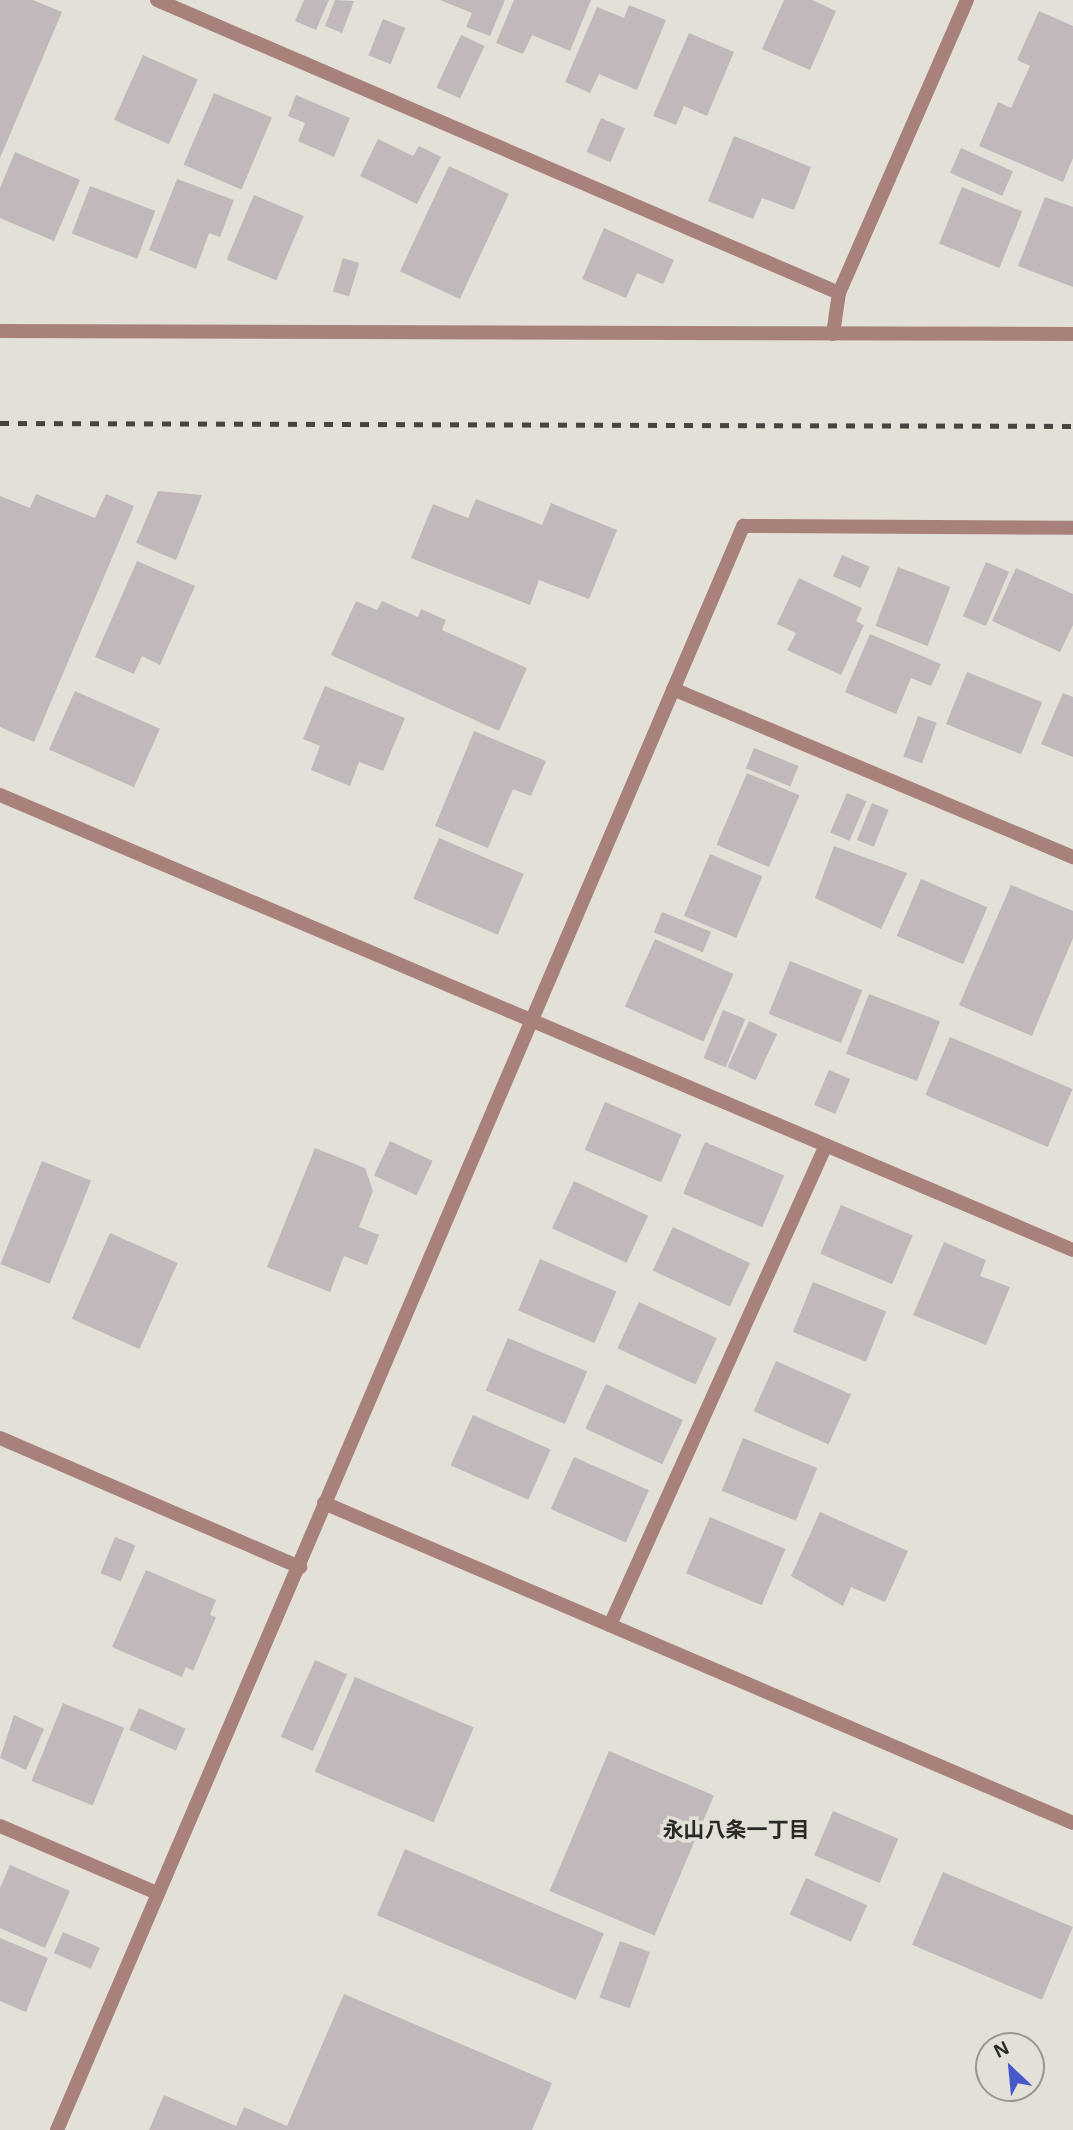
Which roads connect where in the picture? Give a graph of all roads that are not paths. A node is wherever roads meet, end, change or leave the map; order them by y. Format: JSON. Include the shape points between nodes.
{"nodes":[{"id":1,"x":157,"y":0,"type":"edge"},
{"id":2,"x":967,"y":0,"type":"edge"},
{"id":3,"x":839,"y":293,"type":"junction"},
{"id":4,"x":0,"y":331,"type":"edge"},
{"id":5,"x":833,"y":334,"type":"junction"},
{"id":6,"x":1073,"y":334,"type":"edge"},
{"id":7,"x":1073,"y":528,"type":"edge"},
{"id":8,"x":673,"y":689,"type":"junction"},
{"id":9,"x":0,"y":794,"type":"edge"},
{"id":10,"x":1073,"y":857,"type":"edge"},
{"id":11,"x":535,"y":1020,"type":"junction"},
{"id":12,"x":826,"y":1145,"type":"junction"},
{"id":13,"x":1073,"y":1251,"type":"edge"},
{"id":14,"x":0,"y":1438,"type":"edge"},
{"id":15,"x":324,"y":1503,"type":"junction"},
{"id":16,"x":300,"y":1567,"type":"junction"},
{"id":17,"x":610,"y":1625,"type":"junction"},
{"id":18,"x":1073,"y":1823,"type":"edge"},
{"id":19,"x":0,"y":1826,"type":"edge"},
{"id":20,"x":158,"y":1893,"type":"junction"},
{"id":21,"x":57,"y":2130,"type":"edge"}],
"edges":[{"from":1,"to":3,"type":"street"},
{"from":2,"to":3,"type":"street"},
{"from":3,"to":5,"type":"street"},
{"from":4,"to":5,"type":"street"},
{"from":5,"to":6,"type":"street"},
{"from":7,"to":8,"type":"street","via":[[743,527]]},
{"from":8,"to":10,"type":"street"},
{"from":8,"to":11,"type":"street"},
{"from":9,"to":11,"type":"street"},
{"from":11,"to":12,"type":"street"},
{"from":11,"to":15,"type":"street"},
{"from":12,"to":13,"type":"street"},
{"from":12,"to":17,"type":"street"},
{"from":14,"to":16,"type":"street"},
{"from":15,"to":16,"type":"street"},
{"from":15,"to":17,"type":"street"},
{"from":16,"to":20,"type":"street"},
{"from":17,"to":18,"type":"street"},
{"from":19,"to":20,"type":"street"},
{"from":20,"to":21,"type":"street"}]}
